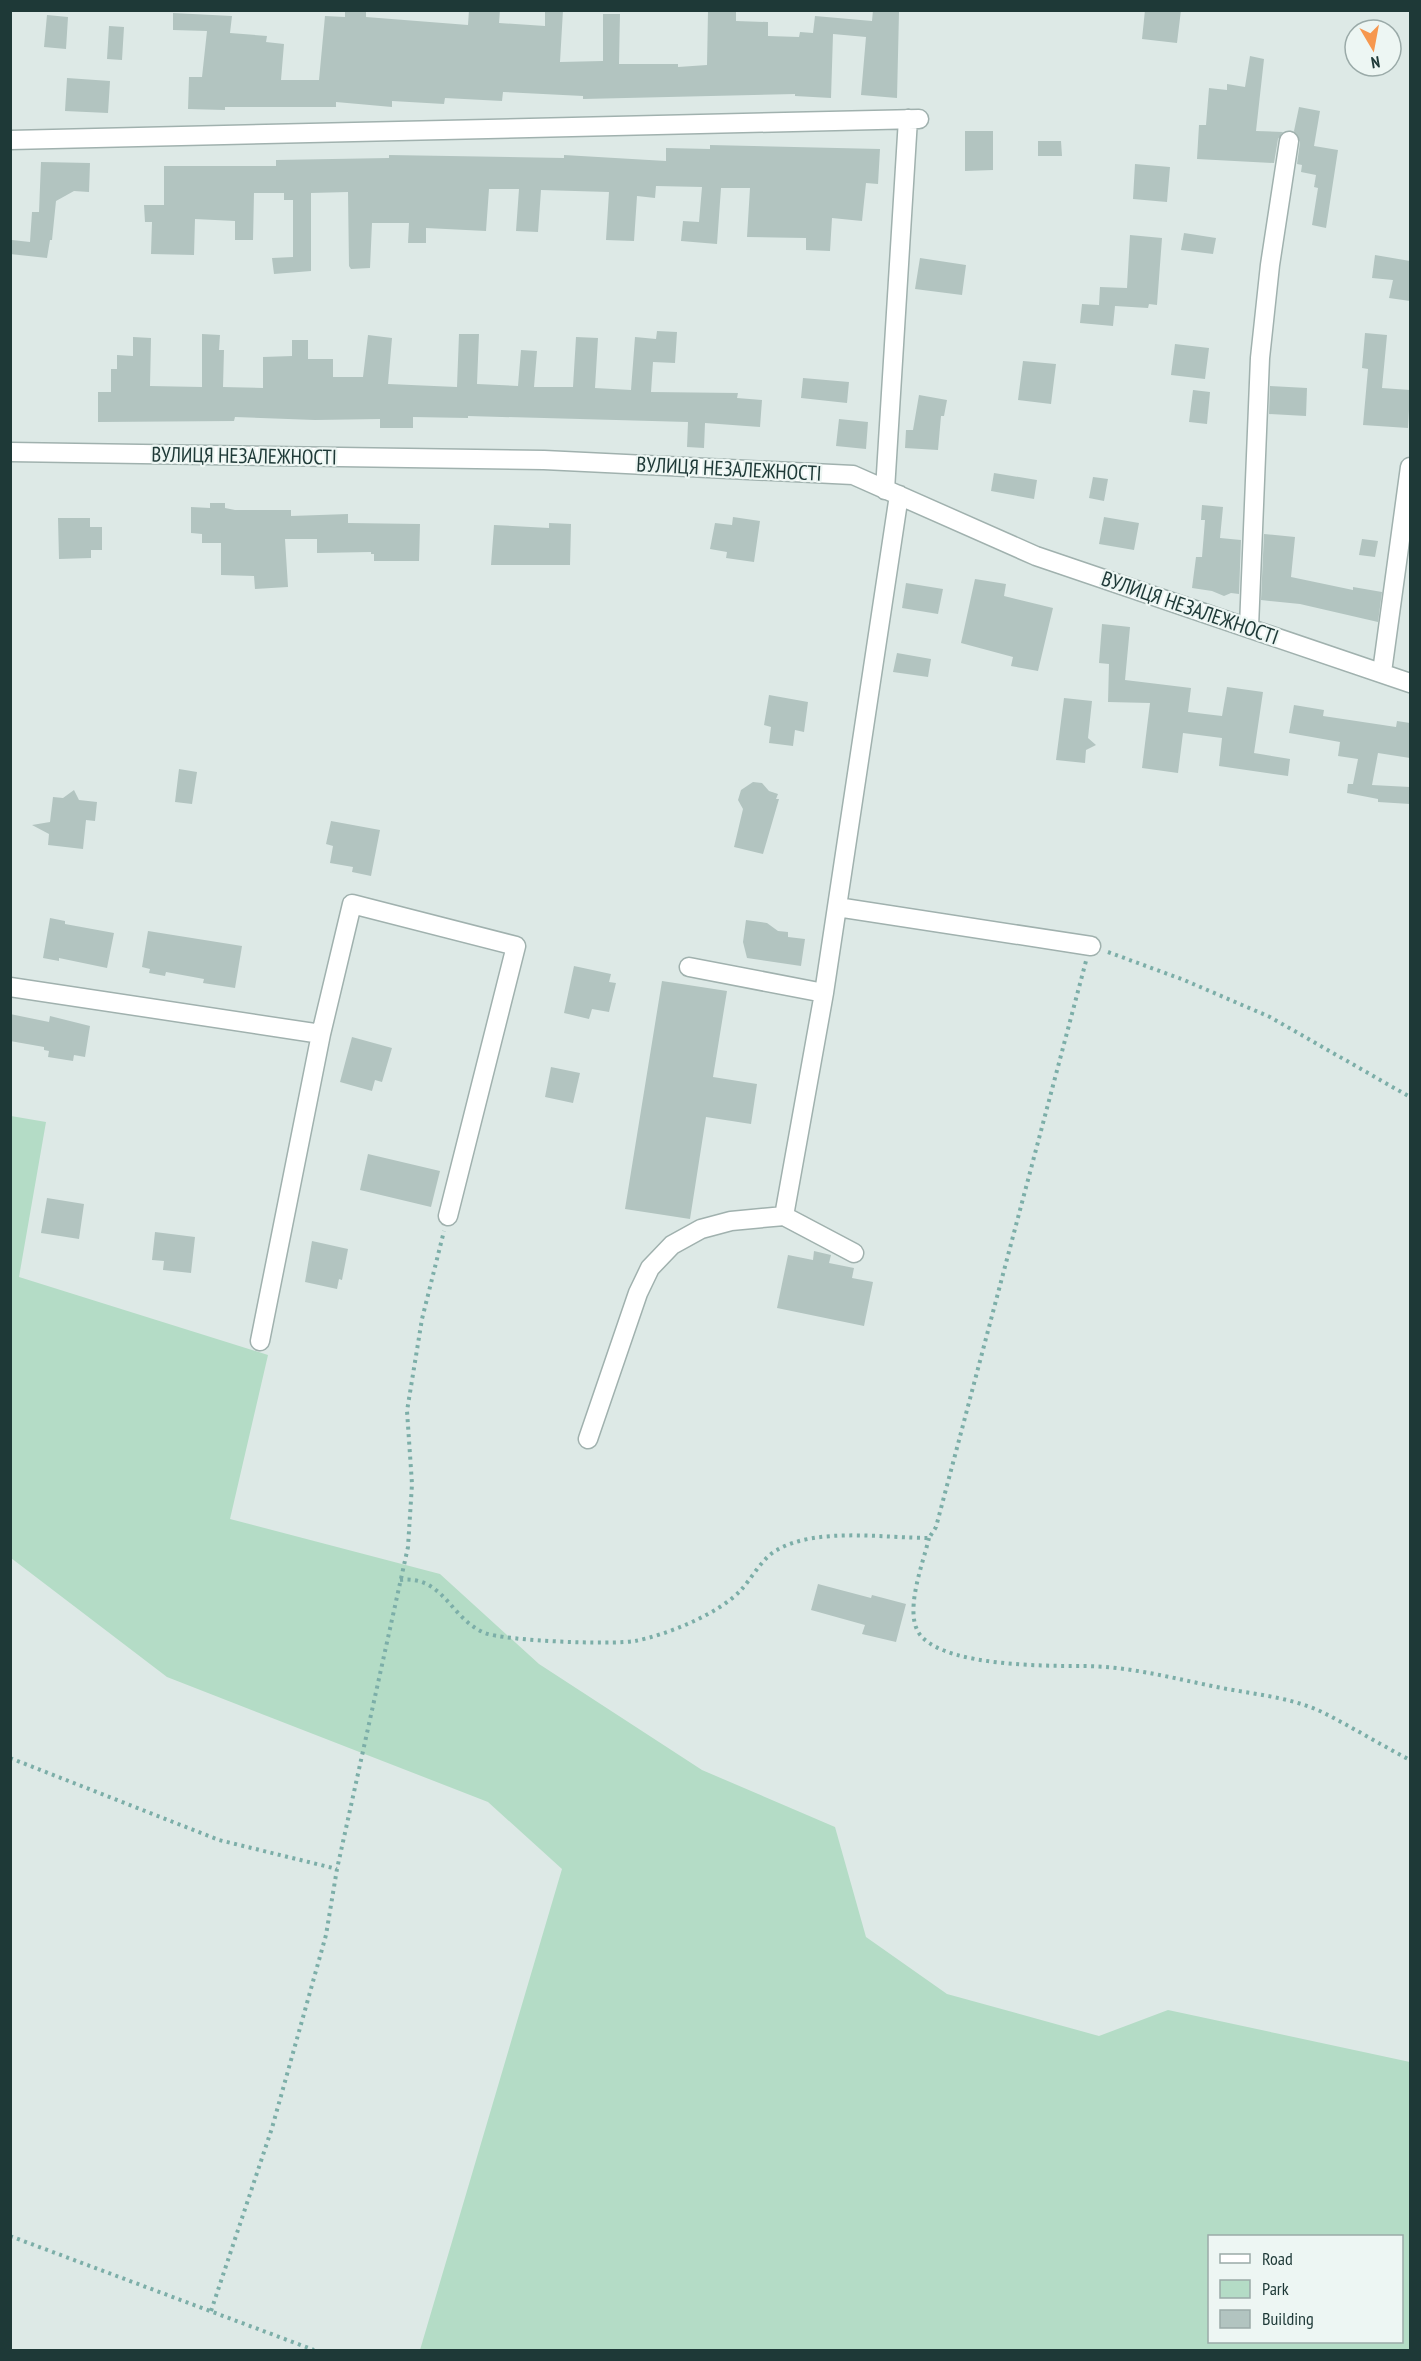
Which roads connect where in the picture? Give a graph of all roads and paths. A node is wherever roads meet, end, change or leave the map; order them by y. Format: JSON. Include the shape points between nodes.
{"nodes":[{"id":1,"x":10,"y":140,"type":"edge"},
{"id":2,"x":1288,"y":141,"type":"dead end"},
{"id":3,"x":10,"y":452,"type":"edge"},
{"id":4,"x":1410,"y":467,"type":"edge"},
{"id":5,"x":892,"y":492,"type":"junction"},
{"id":6,"x":1249,"y":627,"type":"junction"},
{"id":7,"x":1382,"y":672,"type":"junction"},
{"id":8,"x":1410,"y":683,"type":"edge"},
{"id":9,"x":837,"y":907,"type":"junction"},
{"id":10,"x":1091,"y":945,"type":"junction"},
{"id":11,"x":688,"y":967,"type":"dead end"},
{"id":12,"x":10,"y":987,"type":"edge"},
{"id":13,"x":824,"y":993,"type":"junction"},
{"id":14,"x":321,"y":1034,"type":"junction"},
{"id":15,"x":1410,"y":1097,"type":"edge"},
{"id":16,"x":448,"y":1216,"type":"joint"},
{"id":17,"x":784,"y":1216,"type":"junction"},
{"id":18,"x":854,"y":1253,"type":"dead end"},
{"id":19,"x":260,"y":1341,"type":"dead end"},
{"id":20,"x":588,"y":1439,"type":"dead end"},
{"id":21,"x":929,"y":1538,"type":"junction"},
{"id":22,"x":400,"y":1580,"type":"junction"},
{"id":23,"x":10,"y":1758,"type":"edge"},
{"id":24,"x":1410,"y":1760,"type":"edge"},
{"id":25,"x":337,"y":1869,"type":"junction"},
{"id":26,"x":10,"y":2236,"type":"edge"},
{"id":27,"x":211,"y":2312,"type":"junction"},
{"id":28,"x":314,"y":2350,"type":"edge"}],
"edges":[{"from":1,"to":5,"type":"street","via":[[913,119]]},
{"from":2,"to":6,"type":"street","via":[[1260,358]]},
{"from":3,"to":5,"type":"street","name":"ВУЛИЦЯ НЕЗАЛЕЖНОСТІ","via":[[544,460],[853,475]]},
{"from":4,"to":7,"type":"street"},
{"from":5,"to":6,"type":"street","name":"ВУЛИЦЯ НЕЗАЛЕЖНОСТІ","via":[[1036,556]]},
{"from":5,"to":9,"type":"street"},
{"from":6,"to":7,"type":"street","name":"ВУЛИЦЯ НЕЗАЛЕЖНОСТІ"},
{"from":7,"to":8,"type":"street","name":"ВУЛИЦЯ НЕЗАЛЕЖНОСТІ"},
{"from":9,"to":10,"type":"street"},
{"from":9,"to":13,"type":"street"},
{"from":10,"to":15,"type":"path","via":[[1270,1017]]},
{"from":10,"to":21,"type":"path","via":[[936,1527]]},
{"from":11,"to":13,"type":"street"},
{"from":12,"to":14,"type":"street"},
{"from":13,"to":17,"type":"street"},
{"from":14,"to":16,"type":"street","via":[[352,904],[516,946]]},
{"from":14,"to":19,"type":"street"},
{"from":16,"to":22,"type":"path","via":[[422,1319],[407,1411],[412,1484],[408,1547]]},
{"from":17,"to":18,"type":"street"},
{"from":17,"to":20,"type":"street","via":[[762,1216],[701,1229],[672,1245],[650,1268]]},
{"from":21,"to":22,"type":"path","via":[[815,1537],[793,1543],[775,1551],[738,1593],[714,1611],[672,1630],[634,1641],[518,1638],[485,1633],[465,1619],[429,1582]]},
{"from":21,"to":24,"type":"path","via":[[913,1606],[914,1623],[922,1638],[940,1648],[985,1661],[1153,1671],[1280,1698],[1321,1712]]},
{"from":22,"to":25,"type":"path"},
{"from":23,"to":25,"type":"path","via":[[219,1840]]},
{"from":25,"to":27,"type":"path","via":[[326,1935],[272,2128]]},
{"from":26,"to":27,"type":"path"},
{"from":27,"to":28,"type":"path"}]}
